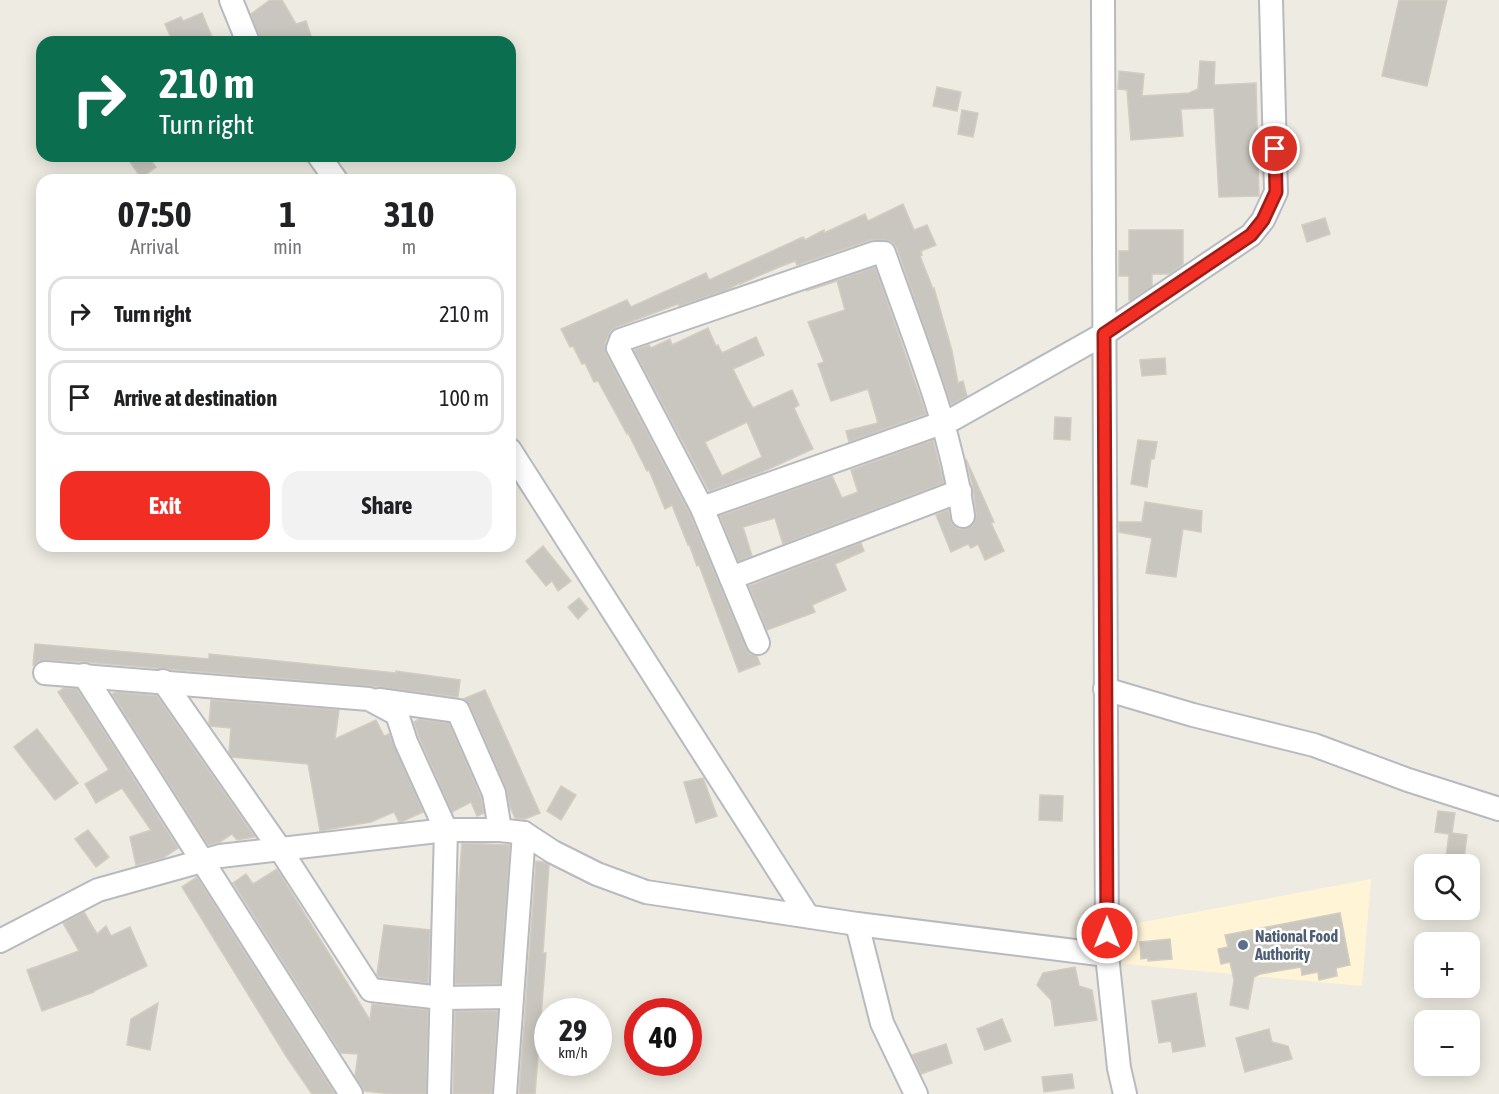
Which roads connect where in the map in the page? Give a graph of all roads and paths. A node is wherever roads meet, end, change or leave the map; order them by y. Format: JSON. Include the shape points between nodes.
{"nodes":[{"id":1,"x":231,"y":0,"type":"edge"},
{"id":2,"x":1103,"y":0,"type":"edge"},
{"id":3,"x":1271,"y":0,"type":"edge"},
{"id":4,"x":246,"y":36,"type":"edge"},
{"id":5,"x":1104,"y":334,"type":"junction"},
{"id":6,"x":942,"y":423,"type":"junction"},
{"id":7,"x":516,"y":459,"type":"edge"},
{"id":8,"x":960,"y":490,"type":"junction"},
{"id":9,"x":702,"y":508,"type":"junction"},
{"id":10,"x":963,"y":516,"type":"dead end"},
{"id":11,"x":730,"y":578,"type":"junction"},
{"id":12,"x":758,"y":643,"type":"dead end"},
{"id":13,"x":45,"y":673,"type":"dead end"},
{"id":14,"x":84,"y":675,"type":"junction"},
{"id":15,"x":163,"y":681,"type":"junction"},
{"id":16,"x":198,"y":684,"type":"junction"},
{"id":17,"x":1105,"y":689,"type":"junction"},
{"id":18,"x":369,"y":699,"type":"junction"},
{"id":19,"x":188,"y":717,"type":"junction"},
{"id":20,"x":1499,"y":809,"type":"edge"},
{"id":21,"x":446,"y":830,"type":"junction"},
{"id":22,"x":500,"y":830,"type":"junction"},
{"id":23,"x":524,"y":833,"type":"junction"},
{"id":24,"x":280,"y":849,"type":"junction"},
{"id":25,"x":202,"y":861,"type":"junction"},
{"id":26,"x":807,"y":915,"type":"junction"},
{"id":27,"x":857,"y":924,"type":"junction"},
{"id":28,"x":0,"y":941,"type":"edge"},
{"id":29,"x":1107,"y":955,"type":"junction"},
{"id":30,"x":512,"y":997,"type":"junction"},
{"id":31,"x":442,"y":998,"type":"junction"},
{"id":32,"x":351,"y":1094,"type":"edge"},
{"id":33,"x":439,"y":1094,"type":"edge"},
{"id":34,"x":505,"y":1094,"type":"edge"},
{"id":35,"x":916,"y":1094,"type":"edge"},
{"id":36,"x":1125,"y":1094,"type":"edge"}],
"edges":[{"from":1,"to":4,"type":"street"},
{"from":2,"to":5,"type":"street"},
{"from":3,"to":5,"type":"street","via":[[1276,192],[1263,220],[1251,235]]},
{"from":5,"to":6,"type":"street"},
{"from":5,"to":17,"type":"street"},
{"from":6,"to":8,"type":"street"},
{"from":6,"to":9,"type":"street"},
{"from":6,"to":9,"type":"street","via":[[884,253],[621,340],[618,348]]},
{"from":7,"to":26,"type":"street"},
{"from":8,"to":10,"type":"street"},
{"from":8,"to":11,"type":"street"},
{"from":9,"to":11,"type":"street"},
{"from":11,"to":12,"type":"street"},
{"from":13,"to":14,"type":"street"},
{"from":14,"to":15,"type":"street"},
{"from":14,"to":25,"type":"street"},
{"from":15,"to":16,"type":"street"},
{"from":15,"to":19,"type":"street"},
{"from":16,"to":18,"type":"street"},
{"from":16,"to":19,"type":"street"},
{"from":17,"to":20,"type":"street","via":[[1314,745]]},
{"from":17,"to":29,"type":"street"},
{"from":18,"to":21,"type":"street","via":[[397,714]]},
{"from":18,"to":22,"type":"street","via":[[458,711],[494,793]]},
{"from":19,"to":24,"type":"street"},
{"from":21,"to":22,"type":"street"},
{"from":21,"to":24,"type":"street"},
{"from":21,"to":31,"type":"street"},
{"from":22,"to":23,"type":"street"},
{"from":23,"to":26,"type":"street","via":[[597,874],[646,892]]},
{"from":23,"to":30,"type":"street"},
{"from":24,"to":25,"type":"street"},
{"from":24,"to":31,"type":"street","via":[[371,990]]},
{"from":25,"to":28,"type":"street","via":[[98,890]]},
{"from":25,"to":32,"type":"street"},
{"from":26,"to":27,"type":"street"},
{"from":27,"to":29,"type":"street"},
{"from":27,"to":35,"type":"street","via":[[882,1023]]},
{"from":29,"to":36,"type":"street"},
{"from":30,"to":31,"type":"street"},
{"from":30,"to":34,"type":"street"},
{"from":31,"to":33,"type":"street"}]}
